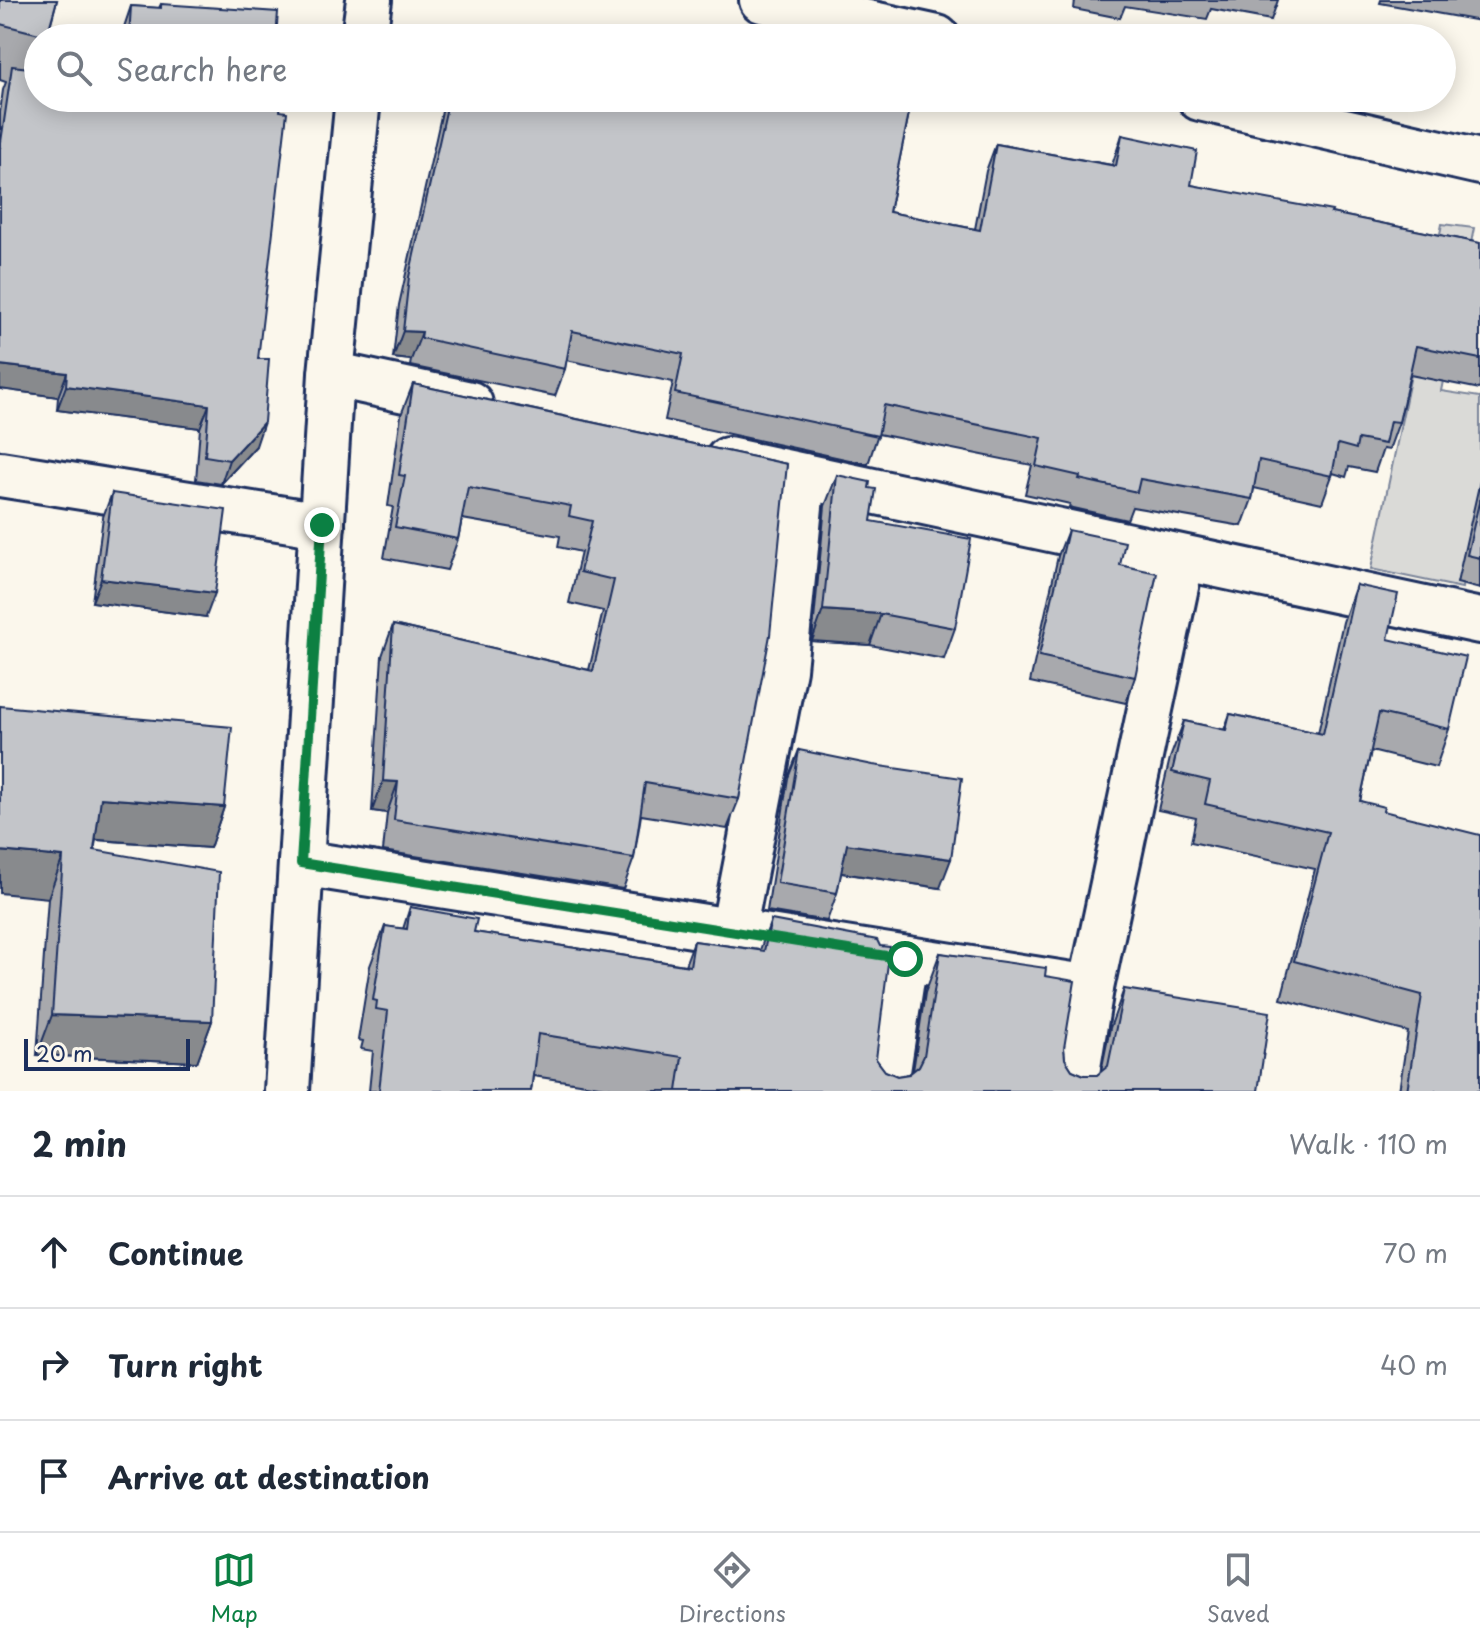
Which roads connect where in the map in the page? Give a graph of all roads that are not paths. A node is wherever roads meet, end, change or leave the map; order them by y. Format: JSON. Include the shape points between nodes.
{"nodes":[{"id":1,"x":369,"y":0,"type":"edge"},
{"id":2,"x":762,"y":0,"type":"edge"},
{"id":3,"x":851,"y":9,"type":"edge"},
{"id":4,"x":366,"y":24,"type":"edge"},
{"id":5,"x":895,"y":24,"type":"edge"},
{"id":6,"x":357,"y":112,"type":"edge"},
{"id":7,"x":1261,"y":112,"type":"edge"},
{"id":8,"x":1480,"y":162,"type":"edge"},
{"id":9,"x":331,"y":374,"type":"junction"},
{"id":10,"x":514,"y":413,"type":"edge"},
{"id":11,"x":681,"y":449,"type":"edge"},
{"id":12,"x":0,"y":474,"type":"edge"},
{"id":13,"x":803,"y":476,"type":"junction"},
{"id":14,"x":322,"y":525,"type":"junction"},
{"id":15,"x":1182,"y":558,"type":"junction"},
{"id":16,"x":1480,"y":621,"type":"edge"},
{"id":17,"x":301,"y":863,"type":"junction"},
{"id":18,"x":733,"y":932,"type":"junction"},
{"id":19,"x":905,"y":959,"type":"junction"},
{"id":20,"x":1091,"y":988,"type":"junction"},
{"id":21,"x":287,"y":1091,"type":"edge"},
{"id":22,"x":885,"y":1091,"type":"edge"},
{"id":23,"x":1074,"y":1091,"type":"edge"}],
"edges":[{"from":1,"to":4,"type":"street"},
{"from":2,"to":3,"type":"street"},
{"from":3,"to":5,"type":"street"},
{"from":6,"to":9,"type":"street"},
{"from":7,"to":8,"type":"street"},
{"from":9,"to":10,"type":"street"},
{"from":9,"to":14,"type":"street"},
{"from":11,"to":13,"type":"street"},
{"from":12,"to":14,"type":"street"},
{"from":13,"to":15,"type":"street"},
{"from":13,"to":18,"type":"street","via":[[784,669]]},
{"from":14,"to":17,"type":"street"},
{"from":15,"to":16,"type":"street"},
{"from":15,"to":20,"type":"street"},
{"from":17,"to":18,"type":"street"},
{"from":17,"to":21,"type":"street"},
{"from":18,"to":19,"type":"street"},
{"from":19,"to":20,"type":"street"},
{"from":19,"to":22,"type":"street"},
{"from":20,"to":23,"type":"street"}]}
